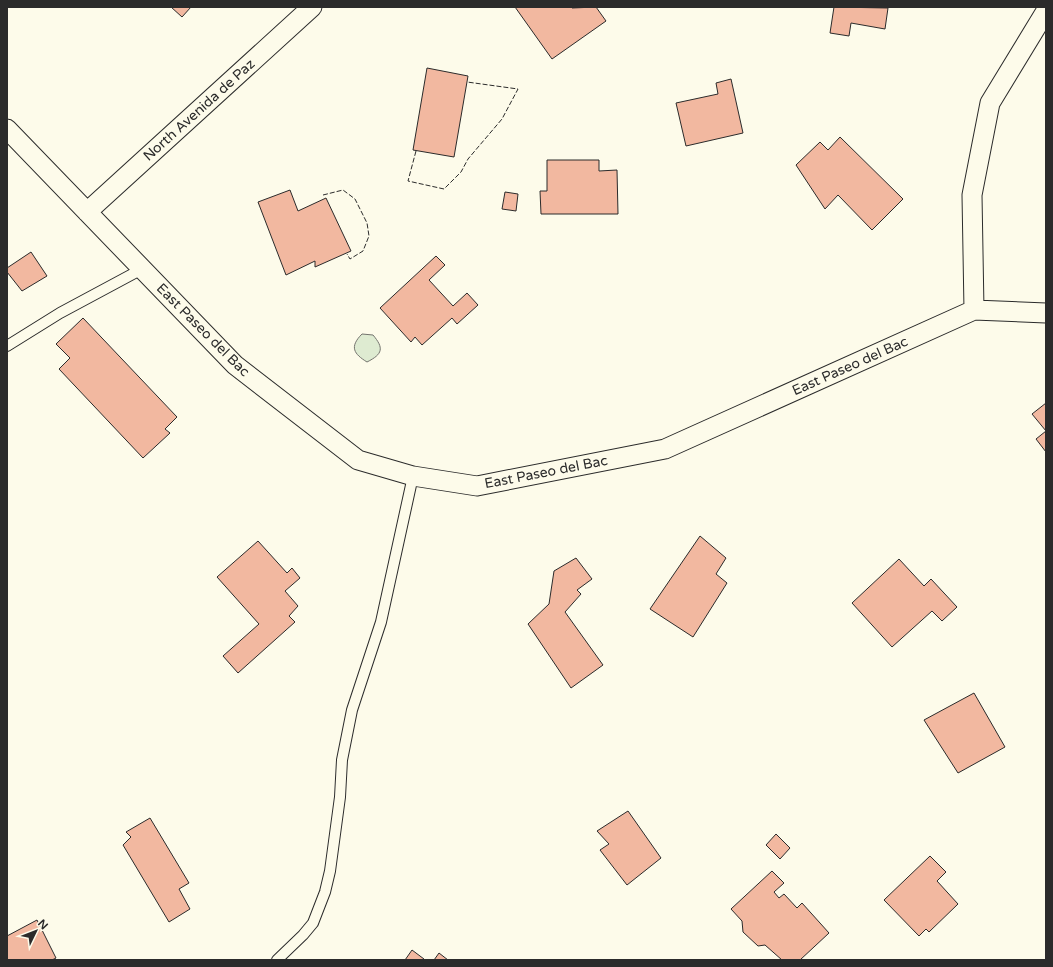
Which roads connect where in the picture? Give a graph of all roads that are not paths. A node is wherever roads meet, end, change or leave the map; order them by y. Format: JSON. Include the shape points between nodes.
{"nodes":[{"id":1,"x":312,"y":7,"type":"edge"},
{"id":2,"x":1046,"y":11,"type":"edge"},
{"id":3,"x":7,"y":130,"type":"edge"},
{"id":4,"x":87,"y":212,"type":"junction"},
{"id":5,"x":142,"y":269,"type":"junction"},
{"id":6,"x":974,"y":310,"type":"junction"},
{"id":7,"x":1046,"y":313,"type":"edge"},
{"id":8,"x":7,"y":346,"type":"edge"},
{"id":9,"x":413,"y":476,"type":"junction"},
{"id":10,"x":277,"y":960,"type":"edge"}],
"edges":[{"from":1,"to":4,"type":"street","name":"North Avenida de Paz"},
{"from":2,"to":6,"type":"street","via":[[990,103],[972,195]]},
{"from":3,"to":4,"type":"street","name":"East Paseo del Bac"},
{"from":4,"to":5,"type":"street","name":"East Paseo del Bac"},
{"from":5,"to":8,"type":"lane","via":[[60,313]]},
{"from":5,"to":9,"type":"street","name":"East Paseo del Bac","via":[[235,365],[358,460]]},
{"from":6,"to":7,"type":"street","name":"East Paseo del Bac"},
{"from":6,"to":9,"type":"street","name":"East Paseo del Bac","via":[[665,449],[477,486]]},
{"from":9,"to":10,"type":"lane","via":[[381,622],[352,710],[342,760],[340,797],[325,892],[313,923]]}]}
